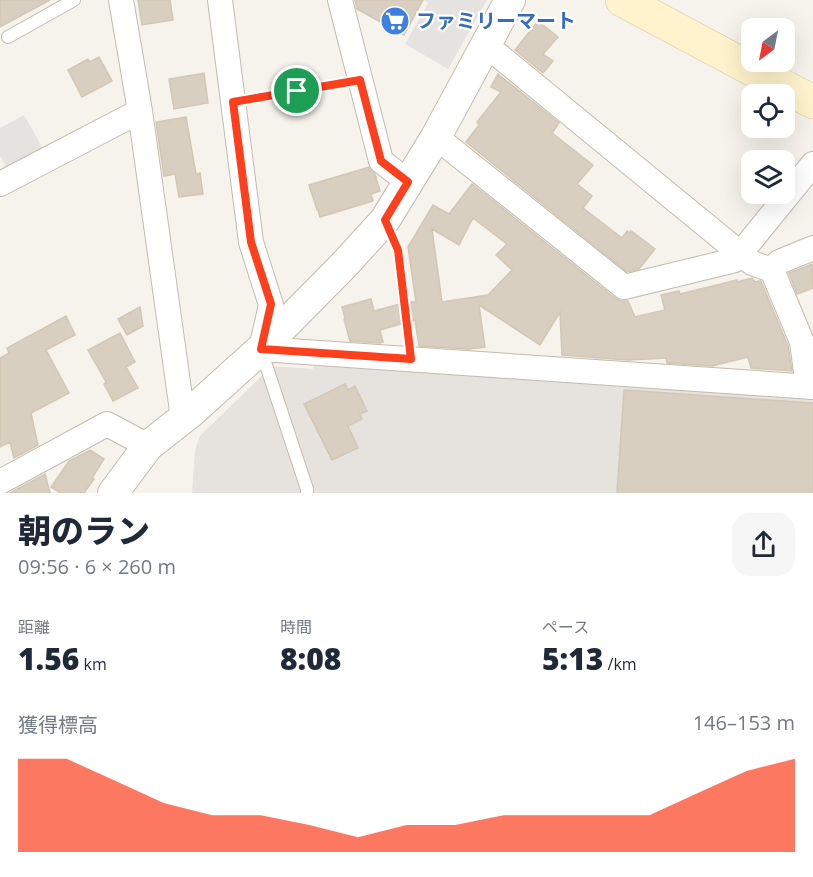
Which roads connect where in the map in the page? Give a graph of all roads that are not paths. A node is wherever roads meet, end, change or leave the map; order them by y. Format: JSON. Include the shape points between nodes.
{"nodes":[{"id":1,"x":74,"y":0,"type":"edge"},
{"id":2,"x":121,"y":0,"type":"edge"},
{"id":3,"x":220,"y":0,"type":"edge"},
{"id":4,"x":340,"y":0,"type":"edge"},
{"id":5,"x":510,"y":0,"type":"edge"},
{"id":6,"x":622,"y":0,"type":"edge"},
{"id":7,"x":8,"y":37,"type":"dead end"},
{"id":8,"x":486,"y":45,"type":"junction"},
{"id":9,"x":813,"y":102,"type":"edge"},
{"id":10,"x":140,"y":111,"type":"junction"},
{"id":11,"x":436,"y":137,"type":"junction"},
{"id":12,"x":813,"y":164,"type":"edge"},
{"id":13,"x":408,"y":182,"type":"junction"},
{"id":14,"x":0,"y":184,"type":"edge"},
{"id":15,"x":813,"y":248,"type":"edge"},
{"id":16,"x":740,"y":253,"type":"junction"},
{"id":17,"x":772,"y":270,"type":"junction"},
{"id":18,"x":261,"y":349,"type":"junction"},
{"id":19,"x":810,"y":387,"type":"edge"},
{"id":20,"x":183,"y":418,"type":"junction"},
{"id":21,"x":148,"y":446,"type":"junction"},
{"id":22,"x":0,"y":482,"type":"edge"},
{"id":23,"x":113,"y":493,"type":"edge"},
{"id":24,"x":307,"y":493,"type":"edge"}],
"edges":[{"from":1,"to":7,"type":"lane"},
{"from":2,"to":10,"type":"street"},
{"from":3,"to":18,"type":"street","via":[[251,242],[271,304]]},
{"from":4,"to":13,"type":"street","via":[[381,161]]},
{"from":5,"to":8,"type":"street"},
{"from":6,"to":9,"type":"main road"},
{"from":8,"to":11,"type":"street"},
{"from":8,"to":16,"type":"street"},
{"from":10,"to":14,"type":"street"},
{"from":10,"to":20,"type":"street"},
{"from":11,"to":13,"type":"street"},
{"from":11,"to":16,"type":"street","via":[[624,287],[735,260]]},
{"from":12,"to":16,"type":"street"},
{"from":13,"to":18,"type":"street","via":[[385,220]]},
{"from":15,"to":17,"type":"street","via":[[779,262]]},
{"from":16,"to":17,"type":"street","via":[[752,263]]},
{"from":17,"to":19,"type":"street","via":[[802,342]]},
{"from":18,"to":19,"type":"street"},
{"from":18,"to":20,"type":"street"},
{"from":18,"to":24,"type":"lane"},
{"from":20,"to":21,"type":"street"},
{"from":21,"to":22,"type":"street","via":[[107,424]]},
{"from":21,"to":23,"type":"street"}]}
